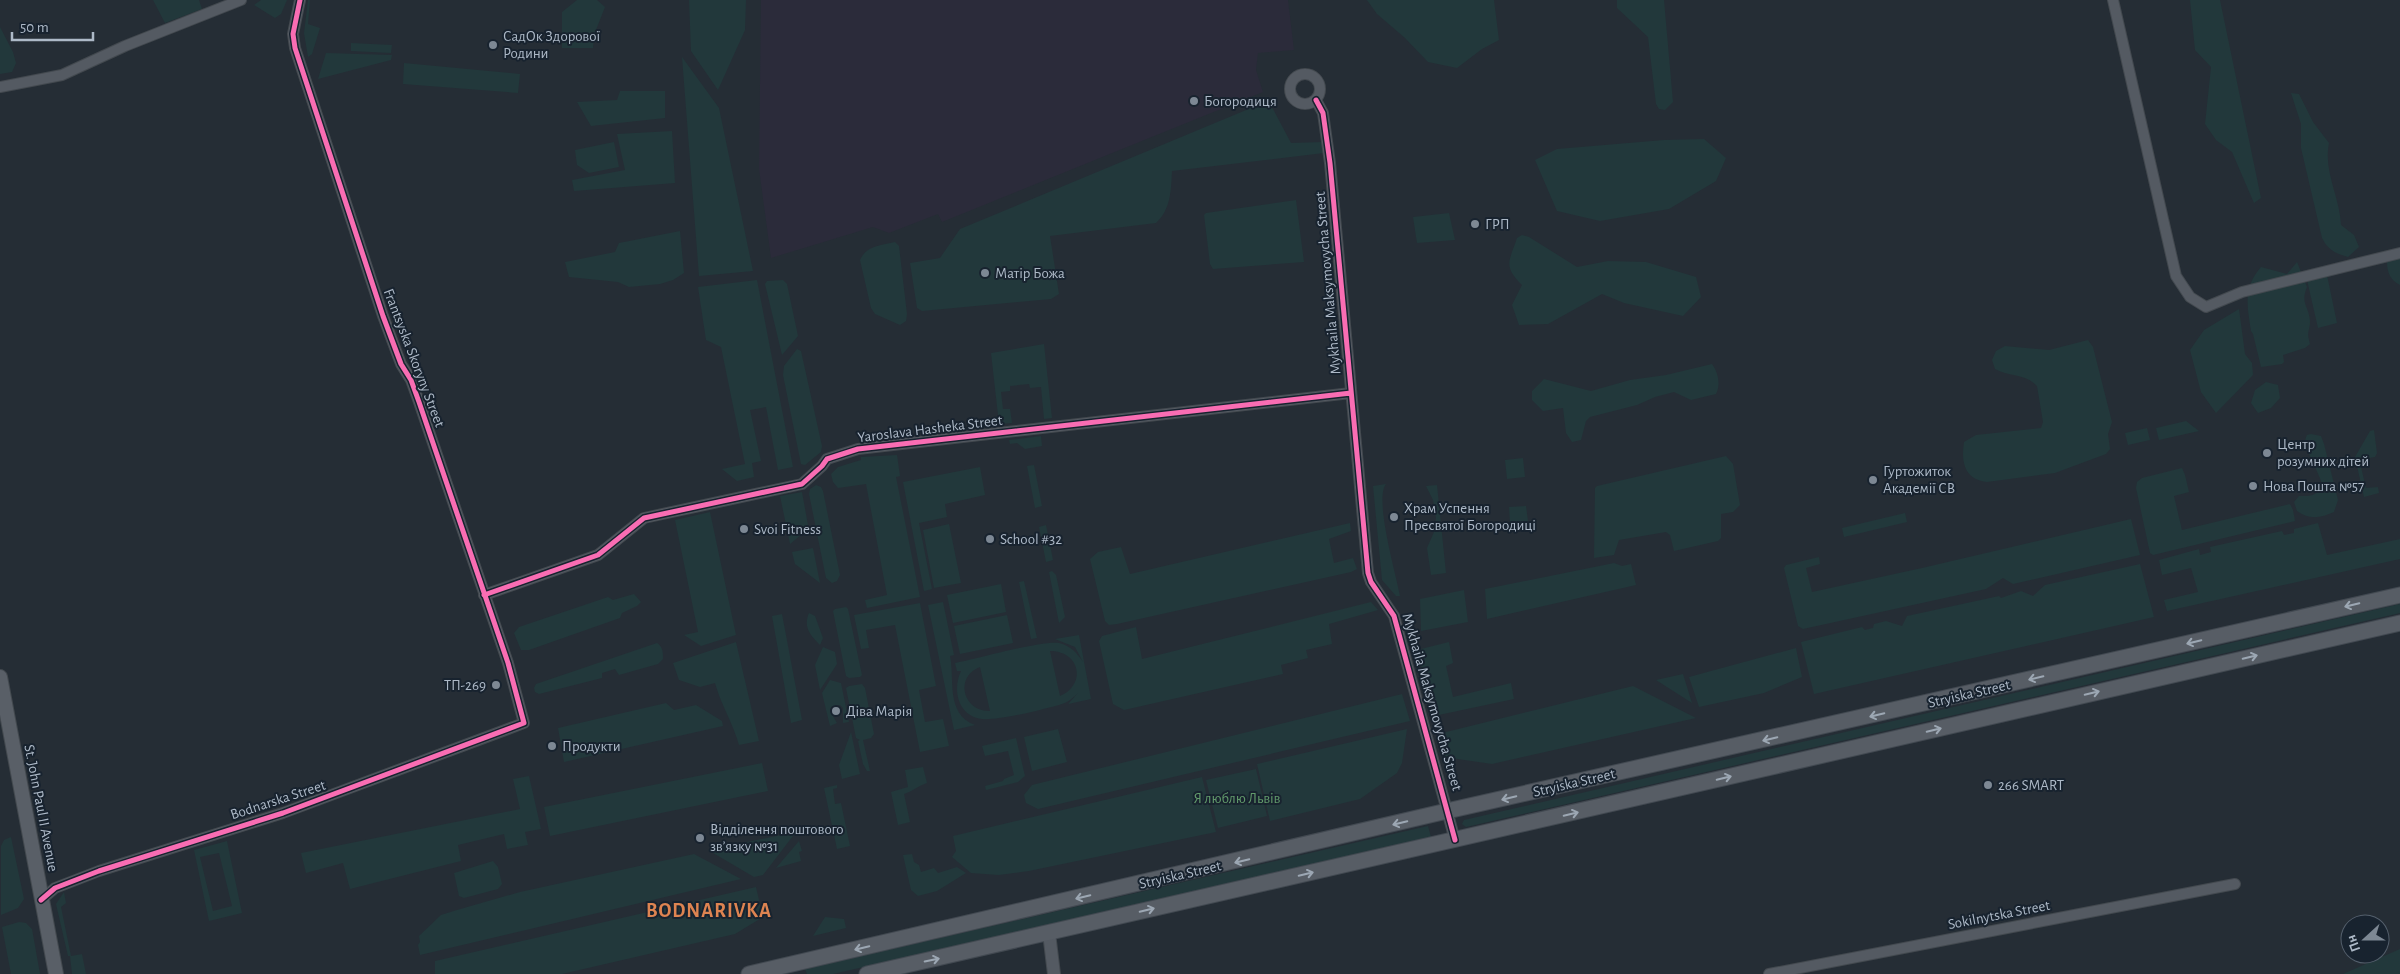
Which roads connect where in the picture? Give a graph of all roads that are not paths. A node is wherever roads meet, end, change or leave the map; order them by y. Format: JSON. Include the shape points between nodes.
{"nodes":[{"id":1,"x":241,"y":0,"type":"edge"},
{"id":2,"x":300,"y":0,"type":"edge"},
{"id":3,"x":2113,"y":0,"type":"edge"},
{"id":4,"x":0,"y":87,"type":"edge"},
{"id":5,"x":1316,"y":100,"type":"dead end"},
{"id":6,"x":2400,"y":254,"type":"edge"},
{"id":7,"x":1351,"y":393,"type":"junction"},
{"id":8,"x":484,"y":595,"type":"junction"},
{"id":9,"x":2400,"y":595,"type":"edge"},
{"id":10,"x":2400,"y":623,"type":"edge"},
{"id":11,"x":0,"y":678,"type":"edge"},
{"id":12,"x":524,"y":723,"type":"joint"},
{"id":13,"x":1447,"y":811,"type":"junction"},
{"id":14,"x":1455,"y":840,"type":"junction"},
{"id":15,"x":2235,"y":884,"type":"dead end"},
{"id":16,"x":42,"y":900,"type":"junction"},
{"id":17,"x":1049,"y":933,"type":"junction"},
{"id":18,"x":56,"y":974,"type":"edge"},
{"id":19,"x":749,"y":974,"type":"edge"},
{"id":20,"x":867,"y":974,"type":"edge"},
{"id":21,"x":1054,"y":974,"type":"edge"},
{"id":22,"x":1769,"y":974,"type":"edge"}],
"edges":[{"from":1,"to":4,"type":"street","via":[[125,46],[62,76]]},
{"from":2,"to":8,"type":"street","name":"Frantsyska Skoryny Street","via":[[293,34],[295,48],[384,316],[419,402]]},
{"from":3,"to":6,"type":"street","via":[[2176,276],[2190,297],[2206,307],[2242,292]]},
{"from":5,"to":7,"type":"street","name":"Mykhaila Maksymovycha Street","via":[[1323,113],[1330,163]]},
{"from":7,"to":8,"type":"street","name":"Yaroslava Hasheka Street","via":[[858,449],[827,459],[802,484],[644,518],[598,555]]},
{"from":7,"to":13,"type":"street","name":"Mykhaila Maksymovycha Street","via":[[1370,582],[1394,616]]},
{"from":8,"to":12,"type":"street","name":"Frantsyska Skoryny Street","via":[[508,663]]},
{"from":9,"to":13,"type":"main road","name":"Stryiska Street","one_way":true},
{"from":14,"to":10,"type":"main road","name":"Stryiska Street","one_way":true},
{"from":11,"to":16,"type":"main road","name":"St. John Paul II Avenue"},
{"from":12,"to":16,"type":"street","name":"Bodnarska Street","via":[[283,813],[99,870],[55,888]]},
{"from":13,"to":14,"type":"street","name":"Mykhaila Maksymovycha Street"},
{"from":13,"to":19,"type":"main road","name":"Stryiska Street","one_way":true},
{"from":17,"to":14,"type":"main road","name":"Stryiska Street","one_way":true},
{"from":15,"to":22,"type":"street","name":"Sokilnytska Street"},
{"from":16,"to":18,"type":"main road","name":"St. John Paul II Avenue"},
{"from":20,"to":17,"type":"main road","name":"Stryiska Street","one_way":true},
{"from":17,"to":21,"type":"street"}]}
